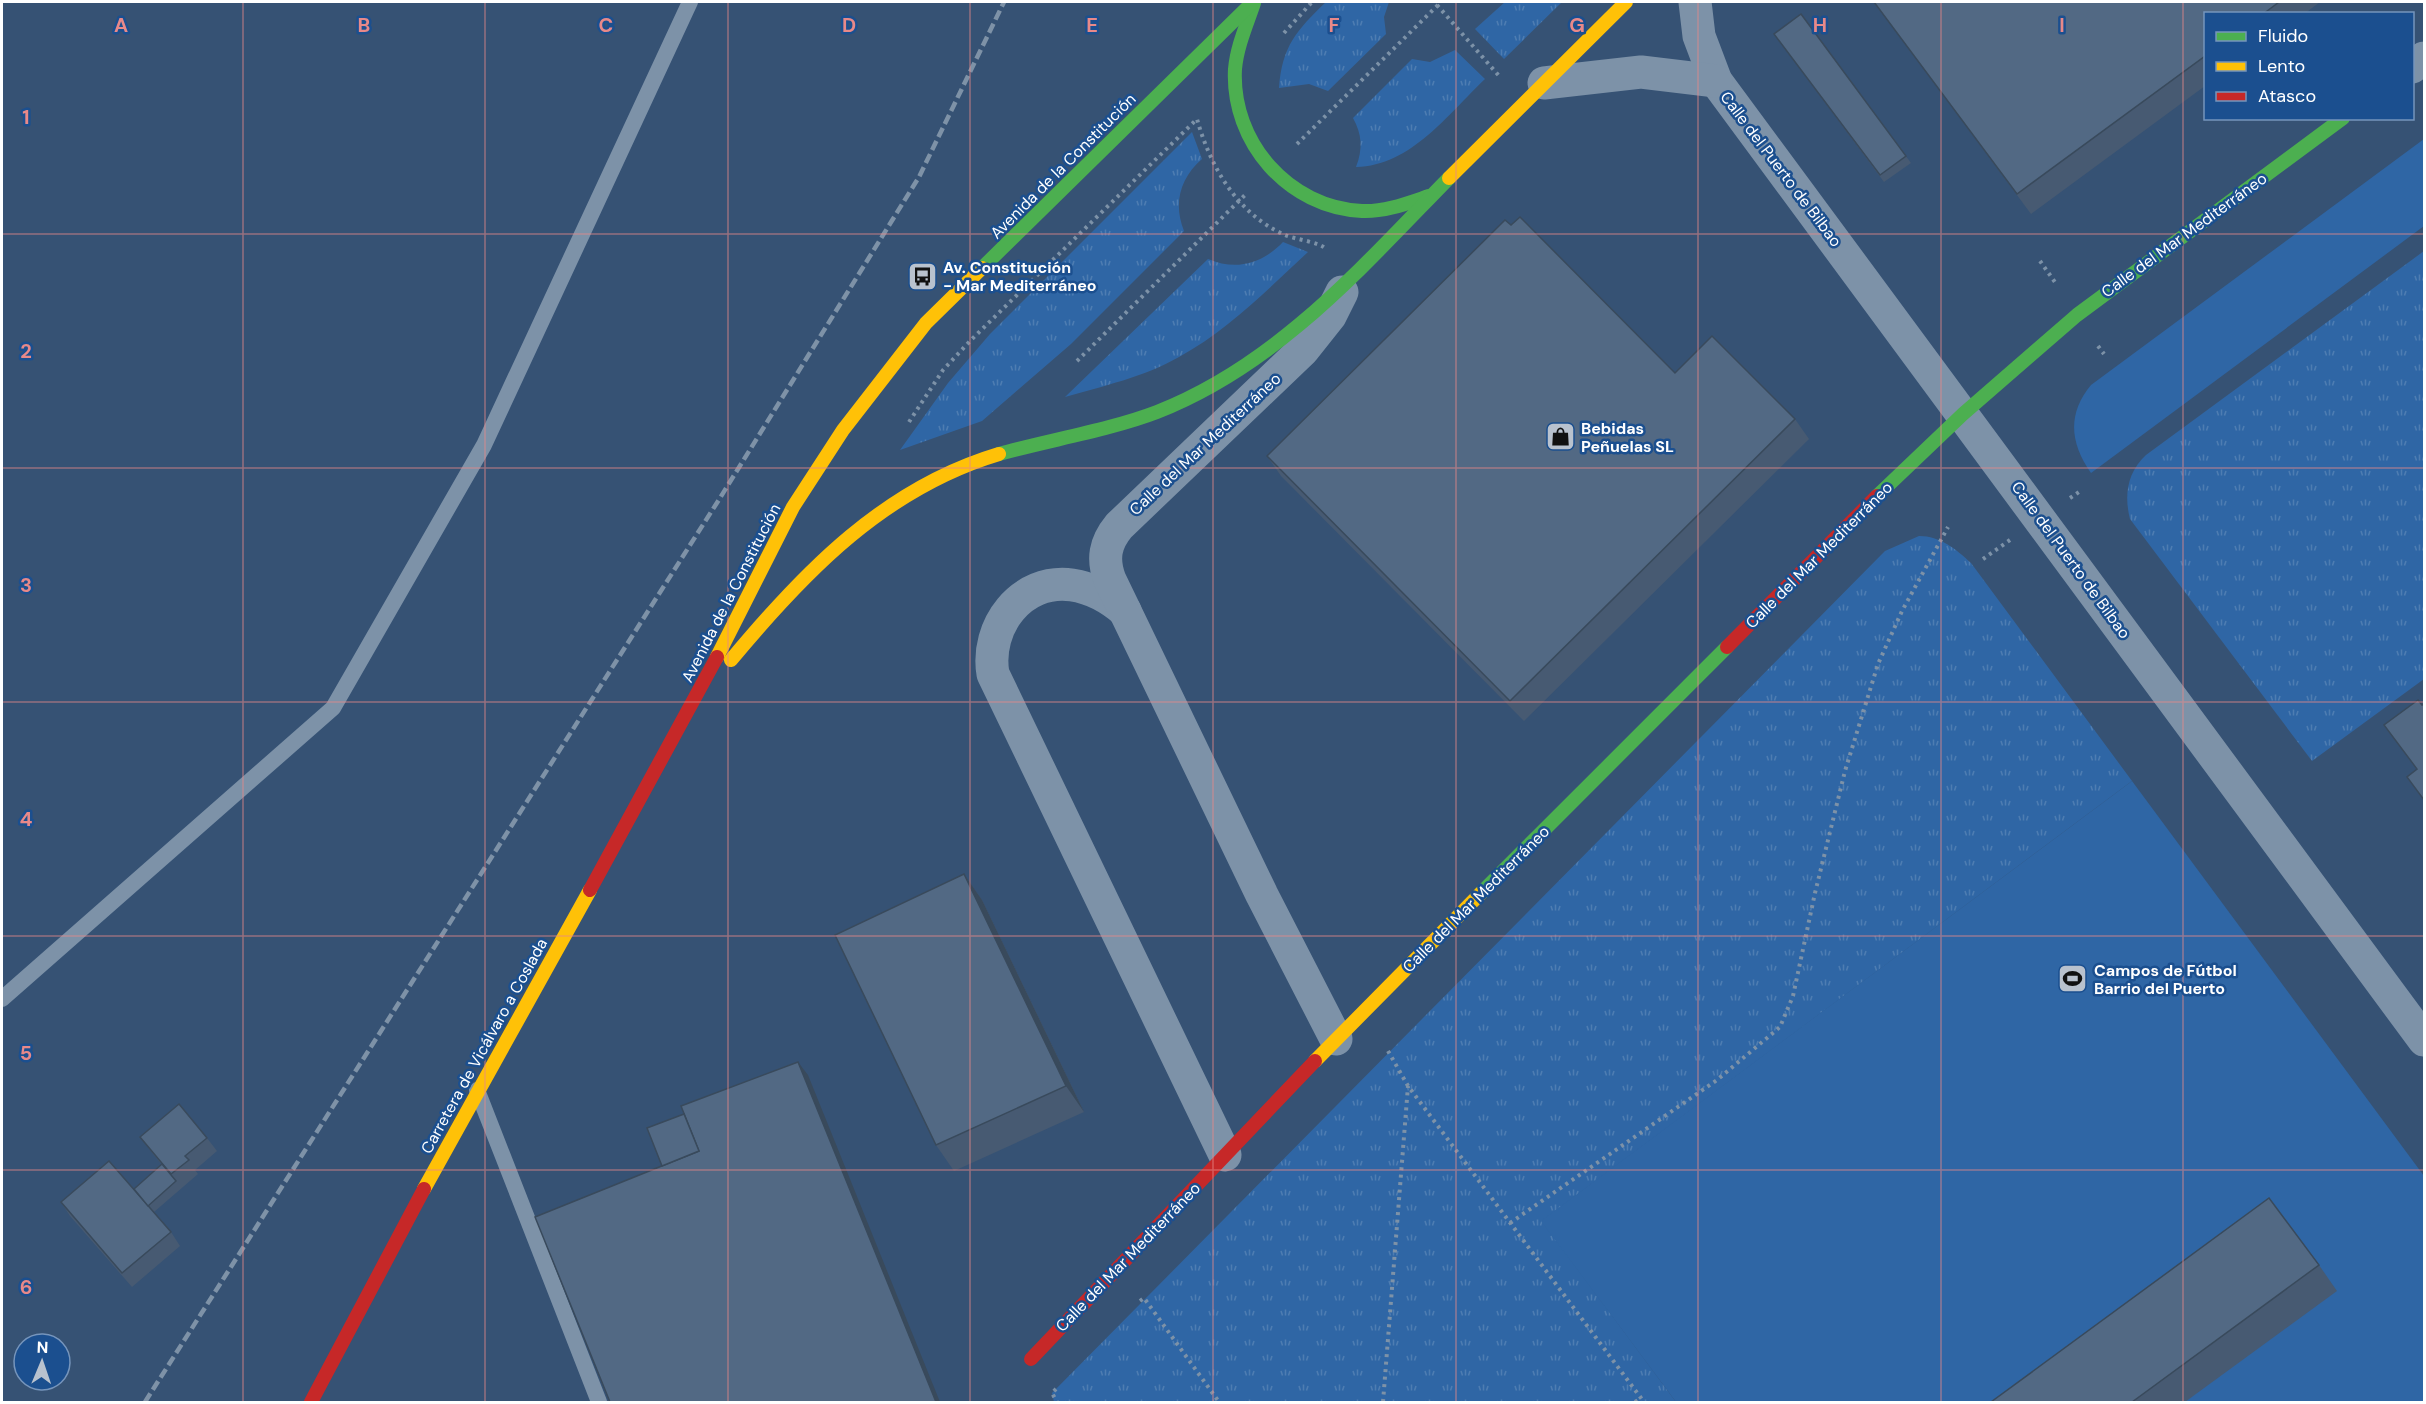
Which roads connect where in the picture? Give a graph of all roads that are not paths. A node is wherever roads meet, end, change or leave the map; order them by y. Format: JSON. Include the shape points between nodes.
{"nodes":[{"id":1,"x":690,"y":2,"type":"edge"},
{"id":2,"x":1254,"y":2,"type":"edge"},
{"id":3,"x":1626,"y":2,"type":"edge"},
{"id":4,"x":1695,"y":2,"type":"edge"},
{"id":5,"x":1716,"y":81,"type":"junction"},
{"id":6,"x":1533,"y":93,"type":"junction"},
{"id":7,"x":2340,"y":120,"type":"edge"},
{"id":8,"x":1432,"y":195,"type":"junction"},
{"id":9,"x":1344,"y":287,"type":"junction"},
{"id":10,"x":1963,"y":414,"type":"junction"},
{"id":11,"x":1125,"y":611,"type":"junction"},
{"id":12,"x":692,"y":707,"type":"junction"},
{"id":13,"x":2,"y":999,"type":"edge"},
{"id":14,"x":1336,"y":1039,"type":"junction"},
{"id":15,"x":2424,"y":1040,"type":"edge"},
{"id":16,"x":477,"y":1090,"type":"junction"},
{"id":17,"x":1225,"y":1155,"type":"junction"},
{"id":18,"x":1031,"y":1359,"type":"dead end"},
{"id":19,"x":311,"y":1402,"type":"edge"},
{"id":20,"x":599,"y":1402,"type":"edge"}],
"edges":[{"from":1,"to":13,"type":"lane","via":[[484,445],[333,708]]},
{"from":2,"to":8,"type":"street","name":"Avenida de la Constitución","via":[[1235,70],[1238,106],[1250,140],[1270,170],[1307,196],[1328,205],[1361,211],[1394,208]]},
{"from":2,"to":12,"type":"street","name":"Avenida de la Constitución","via":[[903,350],[843,430],[793,507]]},
{"from":3,"to":6,"type":"street","name":"Avenida de la Constitución"},
{"from":4,"to":5,"type":"street","name":"Calle del Puerto de Bilbao","via":[[1699,36]]},
{"from":5,"to":6,"type":"street","name":"Calle del Puerto de Bilbao","via":[[1641,72]]},
{"from":5,"to":10,"type":"street","name":"Calle del Puerto de Bilbao"},
{"from":6,"to":8,"type":"street","name":"Avenida de la Constitución"},
{"from":7,"to":10,"type":"street","name":"Calle del Mar Mediterráneo","via":[[2077,315]]},
{"from":8,"to":9,"type":"street","name":"Avenida de la Constitución"},
{"from":9,"to":11,"type":"street","name":"Calle del Mar Mediterráneo","via":[[1330,316],[1303,350],[1114,531],[1106,548],[1105,564]]},
{"from":9,"to":12,"type":"street","name":"Avenida de la Constitución","via":[[1271,346],[1189,399],[1155,413],[978,461],[913,490],[877,513],[807,574]]},
{"from":10,"to":14,"type":"street","name":"Calle del Mar Mediterráneo"},
{"from":10,"to":15,"type":"street","name":"Calle del Puerto de Bilbao"},
{"from":11,"to":14,"type":"street","name":"Calle del Mar Mediterráneo"},
{"from":11,"to":17,"type":"street","via":[[1106,597],[1071,585],[1029,594],[1004,615],[995,632],[991,651],[993,674]]},
{"from":12,"to":16,"type":"street","name":"Carretera de Vicálvaro a Coslada"},
{"from":14,"to":17,"type":"street","name":"Calle del Mar Mediterráneo"},
{"from":16,"to":19,"type":"street","name":"Carretera de Vicálvaro a Coslada"},
{"from":16,"to":20,"type":"lane"},
{"from":17,"to":18,"type":"street","name":"Calle del Mar Mediterráneo"}]}
